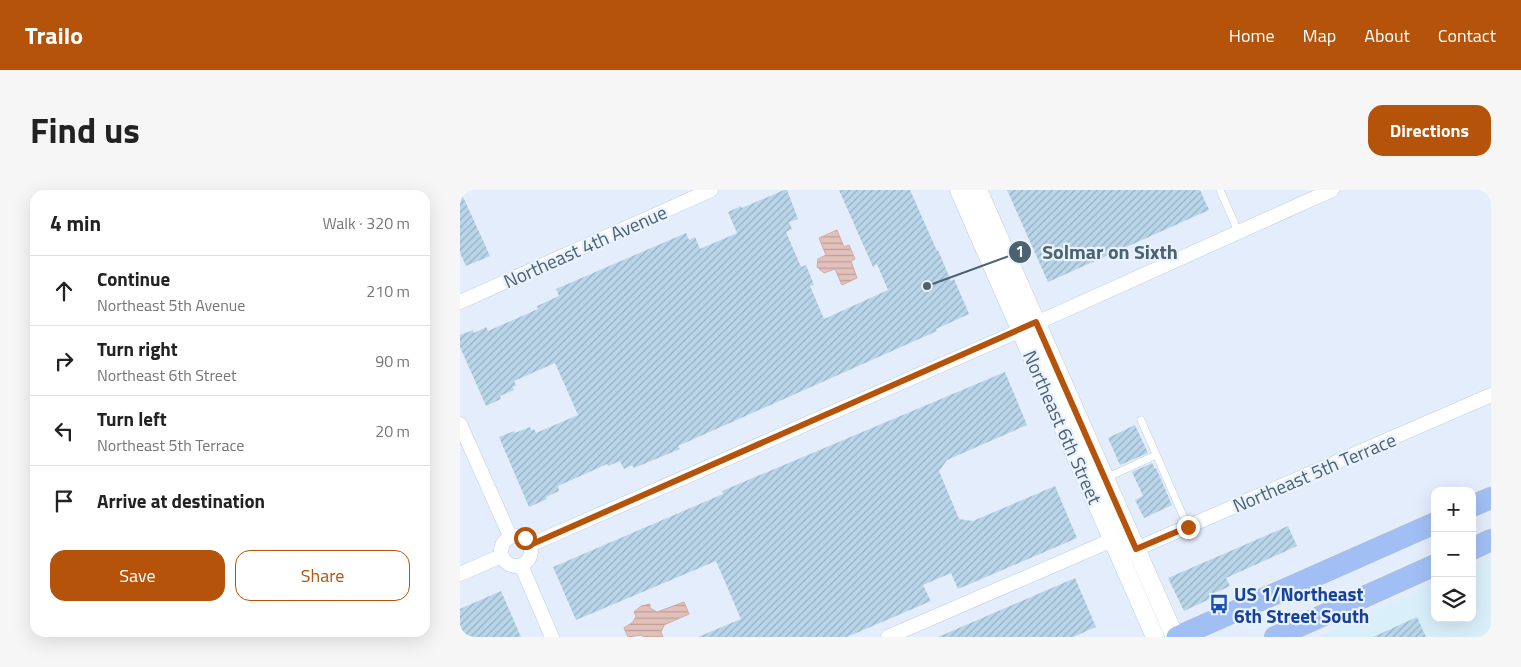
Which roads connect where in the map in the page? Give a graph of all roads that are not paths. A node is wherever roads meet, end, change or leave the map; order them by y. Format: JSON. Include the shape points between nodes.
{"nodes":[{"id":1,"x":711,"y":190,"type":"edge"},
{"id":2,"x":959,"y":190,"type":"edge"},
{"id":3,"x":978,"y":190,"type":"edge"},
{"id":4,"x":1220,"y":190,"type":"edge"},
{"id":5,"x":1332,"y":190,"type":"edge"},
{"id":6,"x":1238,"y":231,"type":"junction"},
{"id":7,"x":460,"y":302,"type":"edge"},
{"id":8,"x":1036,"y":322,"type":"junction"},
{"id":9,"x":1021,"y":330,"type":"junction"},
{"id":10,"x":1491,"y":395,"type":"edge"},
{"id":11,"x":1141,"y":420,"type":"dead end"},
{"id":12,"x":460,"y":424,"type":"edge"},
{"id":13,"x":1156,"y":455,"type":"junction"},
{"id":14,"x":1105,"y":478,"type":"junction"},
{"id":15,"x":1491,"y":498,"type":"edge"},
{"id":16,"x":1476,"y":504,"type":"edge"},
{"id":17,"x":1431,"y":525,"type":"edge"},
{"id":18,"x":1188,"y":527,"type":"junction"},
{"id":19,"x":510,"y":536,"type":"junction"},
{"id":20,"x":1112,"y":540,"type":"junction"},
{"id":21,"x":1491,"y":540,"type":"edge"},
{"id":22,"x":530,"y":545,"type":"junction"},
{"id":23,"x":1476,"y":546,"type":"edge"},
{"id":24,"x":1136,"y":549,"type":"junction"},
{"id":25,"x":501,"y":556,"type":"junction"},
{"id":26,"x":521,"y":566,"type":"junction"},
{"id":27,"x":1431,"y":567,"type":"edge"},
{"id":28,"x":460,"y":574,"type":"edge"},
{"id":29,"x":552,"y":637,"type":"edge"},
{"id":30,"x":888,"y":637,"type":"edge"},
{"id":31,"x":1155,"y":637,"type":"edge"},
{"id":32,"x":1176,"y":637,"type":"edge"},
{"id":33,"x":1275,"y":637,"type":"edge"}],
"edges":[{"from":1,"to":7,"type":"street","name":"Northeast 4th Avenue"},
{"from":2,"to":9,"type":"street","name":"Northeast 6th Street"},
{"from":3,"to":8,"type":"street","name":"Northeast 6th Street"},
{"from":4,"to":6,"type":"lane"},
{"from":5,"to":6,"type":"street"},
{"from":6,"to":8,"type":"street"},
{"from":8,"to":9,"type":"street"},
{"from":8,"to":14,"type":"street","name":"Northeast 6th Street"},
{"from":9,"to":20,"type":"street","name":"Northeast 6th Street"},
{"from":9,"to":22,"type":"street"},
{"from":10,"to":18,"type":"street","name":"Northeast 5th Terrace"},
{"from":11,"to":13,"type":"lane"},
{"from":12,"to":19,"type":"street"},
{"from":13,"to":14,"type":"lane"},
{"from":13,"to":18,"type":"lane"},
{"from":14,"to":24,"type":"street","name":"Northeast 6th Street"},
{"from":15,"to":16,"type":"main road"},
{"from":17,"to":32,"type":"main road"},
{"from":18,"to":24,"type":"street","name":"Northeast 5th Terrace"},
{"from":19,"to":22,"type":"street","via":[[521,536]]},
{"from":19,"to":25,"type":"street","via":[[502,543]]},
{"from":20,"to":30,"type":"street"},
{"from":20,"to":31,"type":"street","name":"Northeast 6th Street"},
{"from":21,"to":23,"type":"main road"},
{"from":22,"to":26,"type":"street","via":[[528,561]]},
{"from":24,"to":32,"type":"street","name":"Northeast 6th Street"},
{"from":25,"to":26,"type":"street","via":[[505,563]]},
{"from":25,"to":28,"type":"street"},
{"from":26,"to":29,"type":"street"},
{"from":27,"to":33,"type":"main road"}]}
